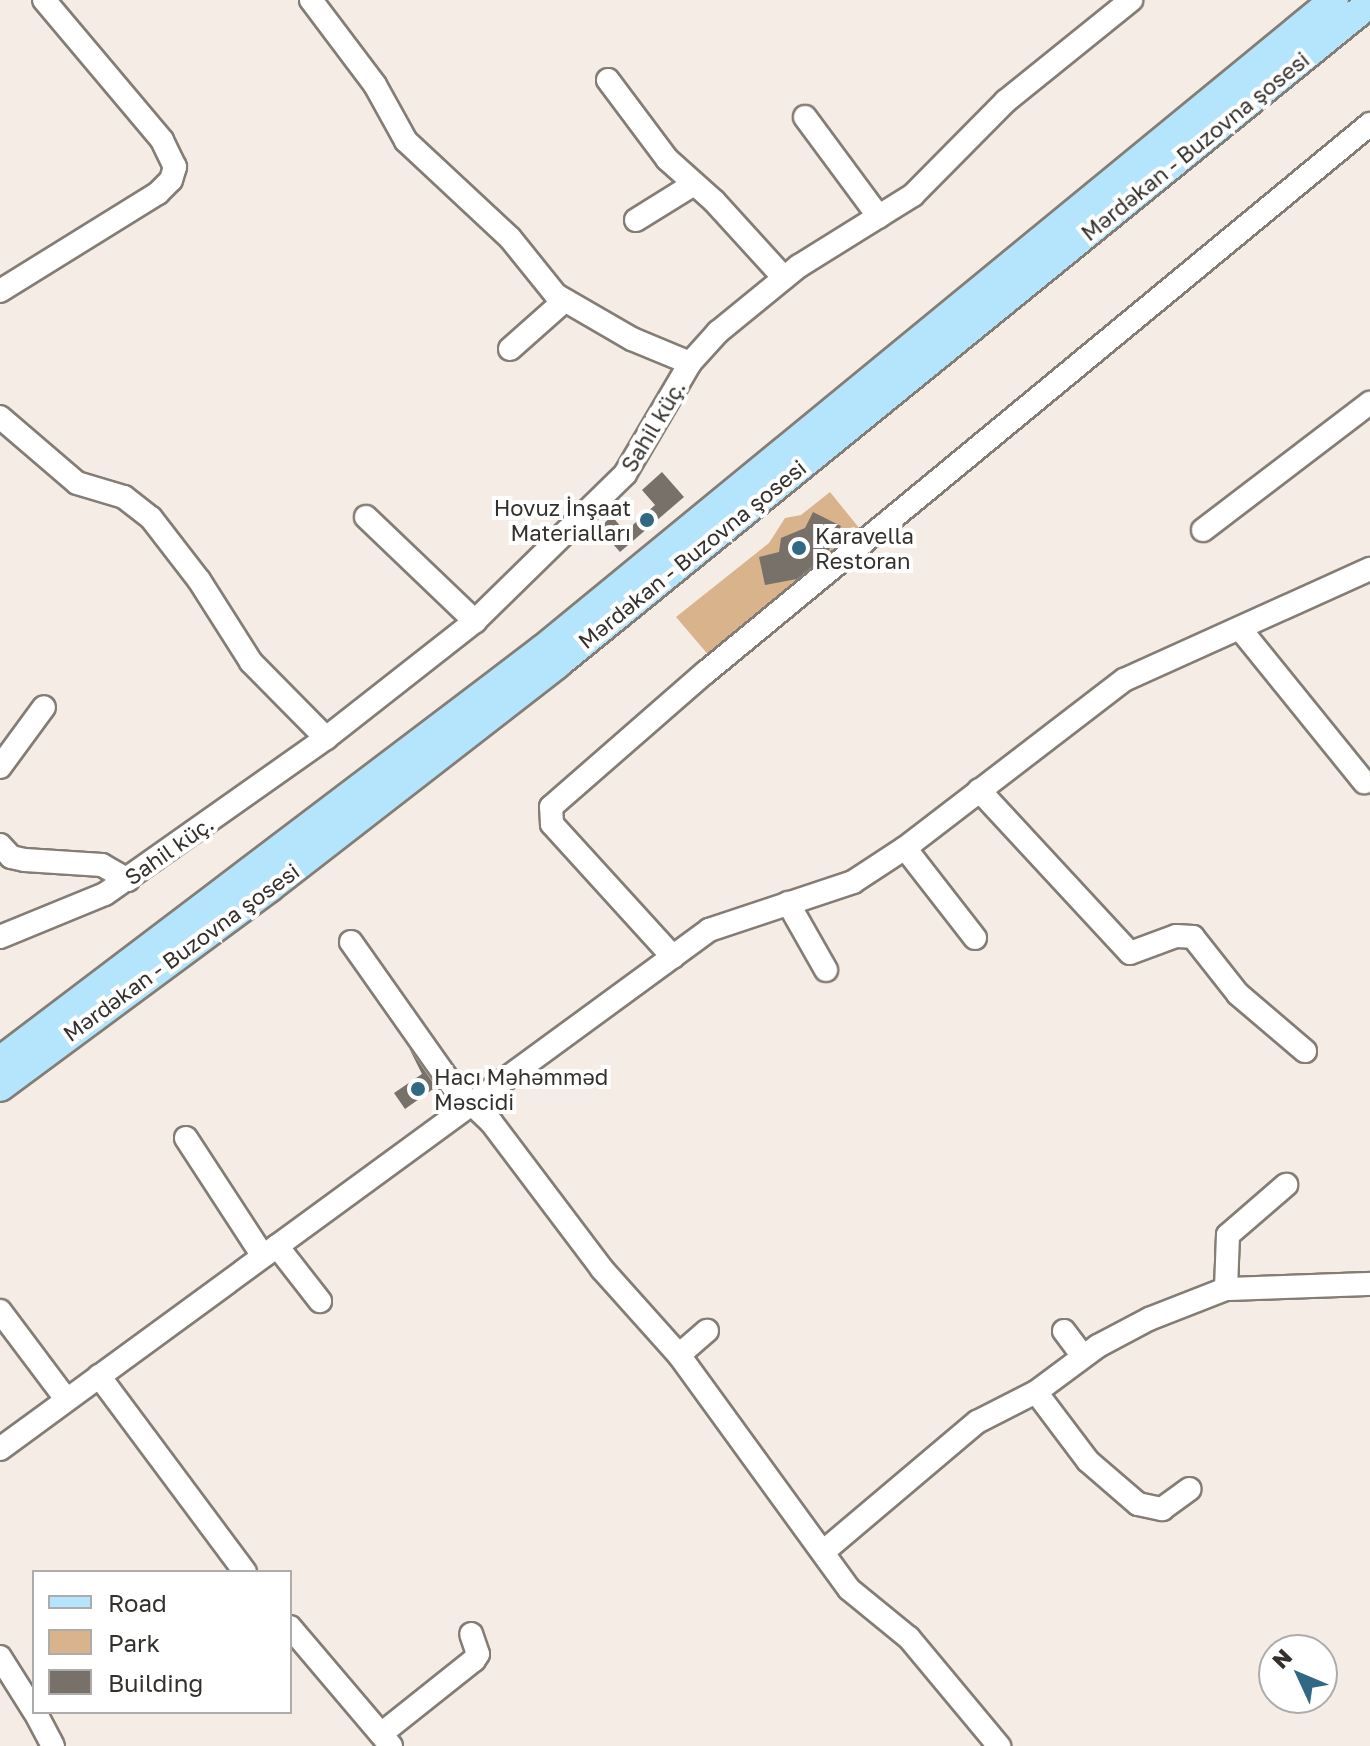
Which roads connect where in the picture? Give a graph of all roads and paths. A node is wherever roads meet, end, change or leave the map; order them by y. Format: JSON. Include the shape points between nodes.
{"nodes":[{"id":1,"x":44,"y":0,"type":"edge"},
{"id":2,"x":311,"y":0,"type":"edge"},
{"id":3,"x":1131,"y":0,"type":"edge"},
{"id":4,"x":1334,"y":0,"type":"edge"},
{"id":5,"x":1370,"y":3,"type":"edge"},
{"id":6,"x":608,"y":80,"type":"dead end"},
{"id":7,"x":805,"y":117,"type":"dead end"},
{"id":8,"x":1370,"y":124,"type":"edge"},
{"id":9,"x":694,"y":184,"type":"junction"},
{"id":10,"x":879,"y":217,"type":"junction"},
{"id":11,"x":636,"y":220,"type":"dead end"},
{"id":12,"x":784,"y":278,"type":"junction"},
{"id":13,"x":0,"y":291,"type":"edge"},
{"id":14,"x":564,"y":301,"type":"junction"},
{"id":15,"x":510,"y":349,"type":"dead end"},
{"id":16,"x":690,"y":363,"type":"junction"},
{"id":17,"x":1370,"y":403,"type":"edge"},
{"id":18,"x":0,"y":417,"type":"edge"},
{"id":19,"x":366,"y":517,"type":"dead end"},
{"id":20,"x":1203,"y":530,"type":"dead end"},
{"id":21,"x":1368,"y":575,"type":"edge"},
{"id":22,"x":475,"y":621,"type":"junction"},
{"id":23,"x":1241,"y":630,"type":"junction"},
{"id":24,"x":44,"y":707,"type":"dead end"},
{"id":25,"x":326,"y":738,"type":"junction"},
{"id":26,"x":0,"y":767,"type":"edge"},
{"id":27,"x":1364,"y":782,"type":"dead end"},
{"id":28,"x":979,"y":790,"type":"junction"},
{"id":29,"x":0,"y":845,"type":"edge"},
{"id":30,"x":905,"y":848,"type":"junction"},
{"id":31,"x":128,"y":880,"type":"junction"},
{"id":32,"x":788,"y":903,"type":"junction"},
{"id":33,"x":0,"y":937,"type":"edge"},
{"id":34,"x":975,"y":938,"type":"dead end"},
{"id":35,"x":351,"y":942,"type":"dead end"},
{"id":36,"x":673,"y":957,"type":"junction"},
{"id":37,"x":826,"y":970,"type":"dead end"},
{"id":38,"x":1305,"y":1051,"type":"dead end"},
{"id":39,"x":0,"y":1061,"type":"edge"},
{"id":40,"x":0,"y":1087,"type":"edge"},
{"id":41,"x":471,"y":1104,"type":"junction"},
{"id":42,"x":186,"y":1138,"type":"dead end"},
{"id":43,"x":1286,"y":1185,"type":"dead end"},
{"id":44,"x":270,"y":1251,"type":"junction"},
{"id":45,"x":1370,"y":1284,"type":"edge"},
{"id":46,"x":1226,"y":1289,"type":"junction"},
{"id":47,"x":320,"y":1301,"type":"dead end"},
{"id":48,"x":0,"y":1311,"type":"edge"},
{"id":49,"x":707,"y":1331,"type":"dead end"},
{"id":50,"x":1064,"y":1331,"type":"dead end"},
{"id":51,"x":679,"y":1355,"type":"junction"},
{"id":52,"x":1083,"y":1356,"type":"junction"},
{"id":53,"x":99,"y":1376,"type":"junction"},
{"id":54,"x":1036,"y":1392,"type":"junction"},
{"id":55,"x":66,"y":1399,"type":"junction"},
{"id":56,"x":0,"y":1449,"type":"edge"},
{"id":57,"x":1190,"y":1489,"type":"dead end"},
{"id":58,"x":823,"y":1552,"type":"junction"},
{"id":59,"x":244,"y":1570,"type":"edge"},
{"id":60,"x":292,"y":1629,"type":"edge"},
{"id":61,"x":471,"y":1634,"type":"dead end"},
{"id":62,"x":0,"y":1657,"type":"edge"},
{"id":63,"x":32,"y":1708,"type":"edge"},
{"id":64,"x":36,"y":1714,"type":"edge"},
{"id":65,"x":386,"y":1740,"type":"edge"},
{"id":66,"x":53,"y":1746,"type":"edge"},
{"id":67,"x":999,"y":1746,"type":"edge"}],
"edges":[{"from":1,"to":13,"type":"street","via":[[162,140],[175,167],[158,193]]},
{"from":2,"to":14,"type":"street","via":[[375,85],[406,141],[510,238]]},
{"from":3,"to":10,"type":"street","name":"Sahil küç.","via":[[1006,101],[913,195]]},
{"from":4,"to":39,"type":"main road","name":"Mərdəkan - Buzovna şosesi","via":[[543,649]]},
{"from":5,"to":40,"type":"main road","name":"Mərdəkan - Buzovna şosesi","via":[[557,664],[270,887]]},
{"from":6,"to":9,"type":"street","via":[[667,159]]},
{"from":7,"to":10,"type":"street"},
{"from":8,"to":36,"type":"street","via":[[551,807],[552,824]]},
{"from":9,"to":11,"type":"street"},
{"from":9,"to":12,"type":"street"},
{"from":10,"to":12,"type":"street","name":"Sahil küç."},
{"from":12,"to":16,"type":"street","name":"Sahil küç.","via":[[718,332]]},
{"from":14,"to":15,"type":"street"},
{"from":14,"to":16,"type":"street"},
{"from":16,"to":22,"type":"street","name":"Sahil küç.","via":[[625,474]]},
{"from":17,"to":20,"type":"street"},
{"from":18,"to":25,"type":"street","via":[[77,483],[124,497],[151,518],[199,580],[251,662]]},
{"from":19,"to":22,"type":"street"},
{"from":21,"to":23,"type":"street"},
{"from":22,"to":25,"type":"street","name":"Sahil küç."},
{"from":23,"to":27,"type":"street"},
{"from":23,"to":28,"type":"street","via":[[1124,680]]},
{"from":24,"to":26,"type":"street"},
{"from":25,"to":31,"type":"street","name":"Sahil küç."},
{"from":28,"to":30,"type":"street"},
{"from":28,"to":38,"type":"street","via":[[1122,946],[1139,954],[1176,936],[1193,937],[1238,994]]},
{"from":29,"to":31,"type":"street","via":[[11,857],[102,865]]},
{"from":30,"to":32,"type":"street","via":[[838,889]]},
{"from":30,"to":34,"type":"street"},
{"from":31,"to":33,"type":"street","name":"Sahil küç.","via":[[88,904]]},
{"from":32,"to":36,"type":"street","via":[[724,922]]},
{"from":32,"to":37,"type":"street"},
{"from":35,"to":41,"type":"street"},
{"from":36,"to":41,"type":"street"},
{"from":41,"to":44,"type":"street"},
{"from":41,"to":51,"type":"street","via":[[491,1122],[616,1287]]},
{"from":42,"to":44,"type":"street"},
{"from":43,"to":46,"type":"street","via":[[1228,1235]]},
{"from":44,"to":47,"type":"street"},
{"from":44,"to":53,"type":"street"},
{"from":45,"to":46,"type":"street"},
{"from":46,"to":52,"type":"street","via":[[1170,1308]]},
{"from":48,"to":55,"type":"street"},
{"from":49,"to":51,"type":"street"},
{"from":50,"to":52,"type":"street"},
{"from":51,"to":58,"type":"street"},
{"from":52,"to":54,"type":"street"},
{"from":53,"to":55,"type":"street"},
{"from":53,"to":59,"type":"street"},
{"from":54,"to":57,"type":"street","via":[[1088,1461],[1138,1504],[1162,1509]]},
{"from":54,"to":58,"type":"street","via":[[977,1422]]},
{"from":55,"to":56,"type":"street"},
{"from":58,"to":67,"type":"street","via":[[855,1597],[900,1629]]},
{"from":60,"to":65,"type":"street"},
{"from":61,"to":65,"type":"street","via":[[478,1654],[474,1660]]},
{"from":62,"to":63,"type":"street"},
{"from":64,"to":66,"type":"street"}]}
